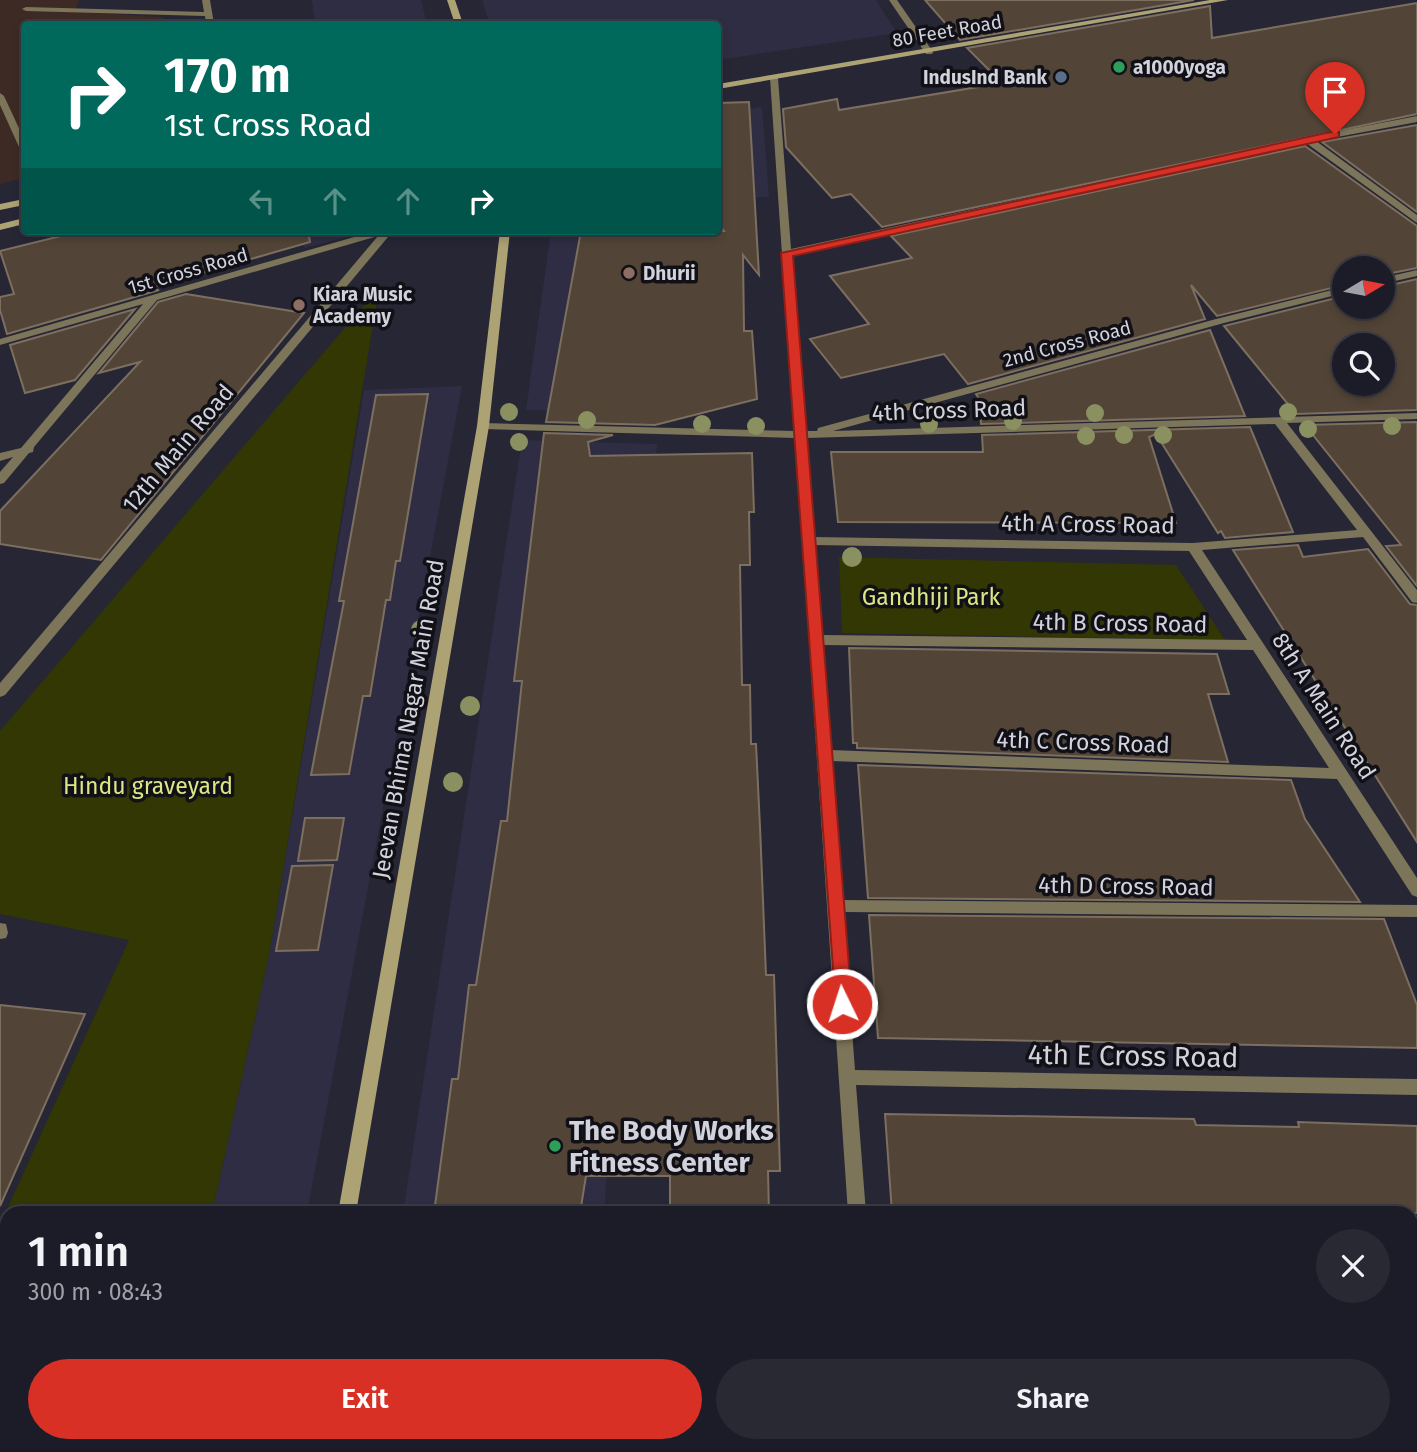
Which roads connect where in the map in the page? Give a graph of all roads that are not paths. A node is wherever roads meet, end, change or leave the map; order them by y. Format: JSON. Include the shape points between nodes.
{"nodes":[{"id":1,"x":206,"y":0,"type":"edge"},
{"id":2,"x":451,"y":0,"type":"edge"},
{"id":3,"x":893,"y":0,"type":"edge"},
{"id":4,"x":1224,"y":0,"type":"edge"},
{"id":5,"x":1203,"y":2,"type":"edge"},
{"id":6,"x":26,"y":9,"type":"dead end"},
{"id":7,"x":207,"y":14,"type":"junction"},
{"id":8,"x":209,"y":21,"type":"edge"},
{"id":9,"x":458,"y":21,"type":"edge"},
{"id":10,"x":929,"y":52,"type":"junction"},
{"id":11,"x":774,"y":78,"type":"junction"},
{"id":12,"x":721,"y":87,"type":"edge"},
{"id":13,"x":0,"y":96,"type":"edge"},
{"id":14,"x":1417,"y":119,"type":"edge"},
{"id":15,"x":1308,"y":139,"type":"junction"},
{"id":16,"x":21,"y":141,"type":"edge"},
{"id":17,"x":21,"y":203,"type":"edge"},
{"id":18,"x":0,"y":207,"type":"edge"},
{"id":19,"x":1417,"y":220,"type":"edge"},
{"id":20,"x":21,"y":222,"type":"edge"},
{"id":21,"x":0,"y":227,"type":"edge"},
{"id":22,"x":373,"y":235,"type":"edge"},
{"id":23,"x":384,"y":235,"type":"edge"},
{"id":24,"x":505,"y":235,"type":"edge"},
{"id":25,"x":787,"y":253,"type":"junction"},
{"id":26,"x":1417,"y":272,"type":"edge"},
{"id":27,"x":1395,"y":278,"type":"edge"},
{"id":28,"x":1332,"y":293,"type":"edge"},
{"id":29,"x":152,"y":300,"type":"junction"},
{"id":30,"x":0,"y":342,"type":"edge"},
{"id":31,"x":1417,"y":416,"type":"edge"},
{"id":32,"x":1279,"y":421,"type":"junction"},
{"id":33,"x":483,"y":426,"type":"junction"},
{"id":34,"x":801,"y":435,"type":"junction"},
{"id":35,"x":30,"y":448,"type":"junction"},
{"id":36,"x":0,"y":457,"type":"edge"},
{"id":37,"x":0,"y":480,"type":"edge"},
{"id":38,"x":1366,"y":533,"type":"junction"},
{"id":39,"x":808,"y":541,"type":"junction"},
{"id":40,"x":1193,"y":547,"type":"junction"},
{"id":41,"x":1417,"y":598,"type":"edge"},
{"id":42,"x":815,"y":640,"type":"junction"},
{"id":43,"x":1257,"y":645,"type":"junction"},
{"id":44,"x":0,"y":692,"type":"edge"},
{"id":45,"x":824,"y":755,"type":"junction"},
{"id":46,"x":1341,"y":774,"type":"junction"},
{"id":47,"x":1417,"y":891,"type":"edge"},
{"id":48,"x":835,"y":906,"type":"junction"},
{"id":49,"x":1417,"y":911,"type":"edge"},
{"id":50,"x":848,"y":1077,"type":"junction"},
{"id":51,"x":1417,"y":1087,"type":"edge"},
{"id":52,"x":347,"y":1206,"type":"edge"},
{"id":53,"x":857,"y":1206,"type":"edge"}],
"edges":[{"from":1,"to":7,"type":"street"},
{"from":2,"to":9,"type":"main road"},
{"from":3,"to":10,"type":"street"},
{"from":4,"to":5,"type":"main road","name":"80 Feet Road"},
{"from":5,"to":10,"type":"main road","name":"80 Feet Road"},
{"from":6,"to":7,"type":"street"},
{"from":7,"to":8,"type":"street"},
{"from":10,"to":11,"type":"main road","name":"80 Feet Road"},
{"from":11,"to":12,"type":"main road","name":"80 Feet Road"},
{"from":11,"to":25,"type":"street"},
{"from":13,"to":16,"type":"street"},
{"from":14,"to":15,"type":"street"},
{"from":15,"to":19,"type":"street"},
{"from":15,"to":25,"type":"street"},
{"from":17,"to":18,"type":"main road"},
{"from":20,"to":21,"type":"main road"},
{"from":22,"to":29,"type":"street","name":"1st Cross Road"},
{"from":23,"to":44,"type":"street","name":"12th Main Road"},
{"from":24,"to":33,"type":"main road","name":"Jeevan Bhima Nagar Main Road"},
{"from":25,"to":34,"type":"street"},
{"from":26,"to":27,"type":"street"},
{"from":28,"to":34,"type":"street","name":"2nd Cross Road"},
{"from":29,"to":30,"type":"street","name":"1st Cross Road"},
{"from":29,"to":35,"type":"street"},
{"from":31,"to":32,"type":"street","name":"4th Cross Road"},
{"from":32,"to":34,"type":"street","name":"4th Cross Road"},
{"from":32,"to":38,"type":"street"},
{"from":33,"to":34,"type":"street","name":"4th Cross Road"},
{"from":33,"to":52,"type":"main road","name":"Jeevan Bhima Nagar Main Road"},
{"from":34,"to":39,"type":"street"},
{"from":35,"to":36,"type":"street"},
{"from":35,"to":37,"type":"street"},
{"from":38,"to":40,"type":"street","name":"4th A Cross Road"},
{"from":38,"to":41,"type":"street"},
{"from":39,"to":40,"type":"street","name":"4th A Cross Road"},
{"from":39,"to":42,"type":"street"},
{"from":40,"to":43,"type":"street","name":"8th A Main Road"},
{"from":42,"to":43,"type":"street","name":"4th B Cross Road"},
{"from":42,"to":45,"type":"street"},
{"from":43,"to":46,"type":"street","name":"8th A Main Road"},
{"from":45,"to":46,"type":"street","name":"4th C Cross Road"},
{"from":45,"to":48,"type":"street"},
{"from":46,"to":47,"type":"street","name":"8th A Main Road"},
{"from":48,"to":49,"type":"street","name":"4th D Cross Road"},
{"from":48,"to":50,"type":"street"},
{"from":50,"to":51,"type":"street","name":"4th E Cross Road"},
{"from":50,"to":53,"type":"street"}]}
